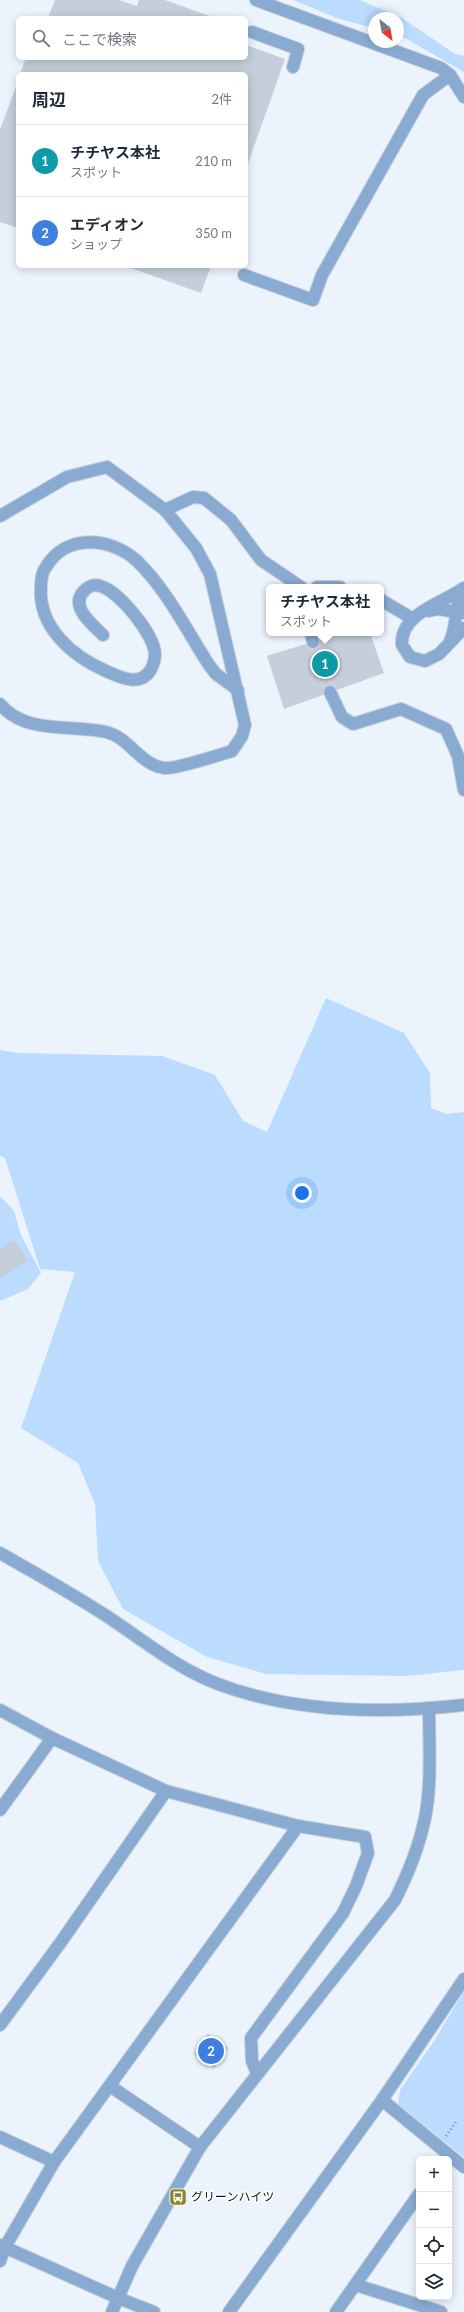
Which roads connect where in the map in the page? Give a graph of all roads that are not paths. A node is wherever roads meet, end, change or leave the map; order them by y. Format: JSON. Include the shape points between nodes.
{"nodes":[{"id":1,"x":256,"y":0,"type":"edge"},
{"id":2,"x":252,"y":32,"type":"dead end"},
{"id":3,"x":293,"y":67,"type":"dead end"},
{"id":4,"x":450,"y":75,"type":"junction"},
{"id":5,"x":464,"y":97,"type":"edge"},
{"id":6,"x":244,"y":275,"type":"dead end"},
{"id":7,"x":165,"y":510,"type":"junction"},
{"id":8,"x":0,"y":516,"type":"edge"},
{"id":9,"x":297,"y":584,"type":"edge"},
{"id":10,"x":464,"y":588,"type":"edge"},
{"id":11,"x":464,"y":591,"type":"edge"},
{"id":12,"x":384,"y":601,"type":"edge"},
{"id":13,"x":460,"y":613,"type":"edge"},
{"id":14,"x":416,"y":617,"type":"junction"},
{"id":15,"x":464,"y":628,"type":"edge"},
{"id":16,"x":103,"y":635,"type":"dead end"},
{"id":17,"x":439,"y":654,"type":"junction"},
{"id":18,"x":238,"y":690,"type":"junction"},
{"id":19,"x":330,"y":692,"type":"tunnel mouth"},
{"id":20,"x":0,"y":704,"type":"edge"},
{"id":21,"x":464,"y":790,"type":"edge"},
{"id":22,"x":0,"y":1553,"type":"edge"},
{"id":23,"x":464,"y":1705,"type":"edge"},
{"id":24,"x":429,"y":1708,"type":"junction"},
{"id":25,"x":0,"y":1710,"type":"edge"},
{"id":26,"x":52,"y":1738,"type":"junction"},
{"id":27,"x":166,"y":1791,"type":"junction"},
{"id":28,"x":0,"y":1810,"type":"edge"},
{"id":29,"x":298,"y":1826,"type":"junction"},
{"id":30,"x":464,"y":1979,"type":"edge"},
{"id":31,"x":0,"y":2025,"type":"edge"},
{"id":32,"x":257,"y":2073,"type":"junction"},
{"id":33,"x":110,"y":2086,"type":"junction"},
{"id":34,"x":382,"y":2100,"type":"junction"},
{"id":35,"x":0,"y":2137,"type":"edge"},
{"id":36,"x":200,"y":2147,"type":"junction"},
{"id":37,"x":445,"y":2156,"type":"edge"},
{"id":38,"x":452,"y":2160,"type":"edge"},
{"id":39,"x":54,"y":2162,"type":"junction"},
{"id":40,"x":464,"y":2167,"type":"edge"},
{"id":41,"x":416,"y":2198,"type":"edge"},
{"id":42,"x":3,"y":2246,"type":"edge"},
{"id":43,"x":0,"y":2261,"type":"edge"},
{"id":44,"x":356,"y":2285,"type":"junction"},
{"id":45,"x":118,"y":2298,"type":"junction"},
{"id":46,"x":112,"y":2312,"type":"edge"},
{"id":47,"x":154,"y":2312,"type":"edge"},
{"id":48,"x":229,"y":2312,"type":"edge"},
{"id":49,"x":336,"y":2312,"type":"edge"},
{"id":50,"x":441,"y":2312,"type":"edge"}],
"edges":[{"from":1,"to":4,"type":"street","via":[[441,68]]},
{"from":2,"to":3,"type":"street","via":[[298,49]]},
{"from":4,"to":5,"type":"street"},
{"from":4,"to":6,"type":"street","via":[[423,95],[322,275],[313,300]]},
{"from":7,"to":8,"type":"street","via":[[107,467],[67,477]]},
{"from":7,"to":9,"type":"street","via":[[193,497],[204,498],[231,520],[261,560]]},
{"from":7,"to":18,"type":"street","via":[[196,548],[210,574]]},
{"from":10,"to":14,"type":"street"},
{"from":11,"to":13,"type":"street","via":[[459,601]]},
{"from":12,"to":14,"type":"street"},
{"from":13,"to":14,"type":"street","via":[[438,609]]},
{"from":13,"to":17,"type":"street","via":[[451,640]]},
{"from":14,"to":17,"type":"street","via":[[404,630],[402,637],[405,652],[410,657],[425,661]]},
{"from":15,"to":17,"type":"street"},
{"from":16,"to":18,"type":"street","via":[[79,609],[82,592],[91,586],[99,585],[116,595],[130,610],[151,641],[155,653],[149,673],[138,680],[124,679],[103,670],[80,657],[50,627],[43,615],[40,599],[45,568],[53,557],[73,545],[88,541],[104,542],[137,561],[165,595],[209,666]]},
{"from":18,"to":20,"type":"street","via":[[244,724],[242,736],[232,751],[166,768],[152,764],[119,736],[106,732],[24,722]]},
{"from":19,"to":21,"type":"street","via":[[342,717],[353,724],[401,709],[446,729],[458,756]]},
{"from":22,"to":24,"type":"street","via":[[104,1615],[169,1659],[218,1684],[252,1695],[304,1706]]},
{"from":23,"to":24,"type":"street"},
{"from":24,"to":32,"type":"street","via":[[425,1817],[408,1875],[390,1906]]},
{"from":25,"to":26,"type":"street"},
{"from":26,"to":27,"type":"street"},
{"from":26,"to":28,"type":"street"},
{"from":27,"to":29,"type":"street"},
{"from":27,"to":31,"type":"street"},
{"from":29,"to":32,"type":"street","via":[[365,1836],[368,1853],[343,1913],[251,2038],[252,2061]]},
{"from":29,"to":33,"type":"street"},
{"from":30,"to":34,"type":"street"},
{"from":32,"to":36,"type":"street"},
{"from":33,"to":36,"type":"street"},
{"from":33,"to":39,"type":"street"},
{"from":34,"to":37,"type":"street"},
{"from":34,"to":48,"type":"street"},
{"from":35,"to":39,"type":"street"},
{"from":36,"to":45,"type":"street","via":[[132,2266]]},
{"from":38,"to":40,"type":"street"},
{"from":39,"to":42,"type":"street"},
{"from":41,"to":44,"type":"street"},
{"from":42,"to":43,"type":"street"},
{"from":42,"to":45,"type":"street"},
{"from":44,"to":49,"type":"street"},
{"from":44,"to":50,"type":"street"},
{"from":45,"to":46,"type":"street"},
{"from":45,"to":47,"type":"street"}]}
